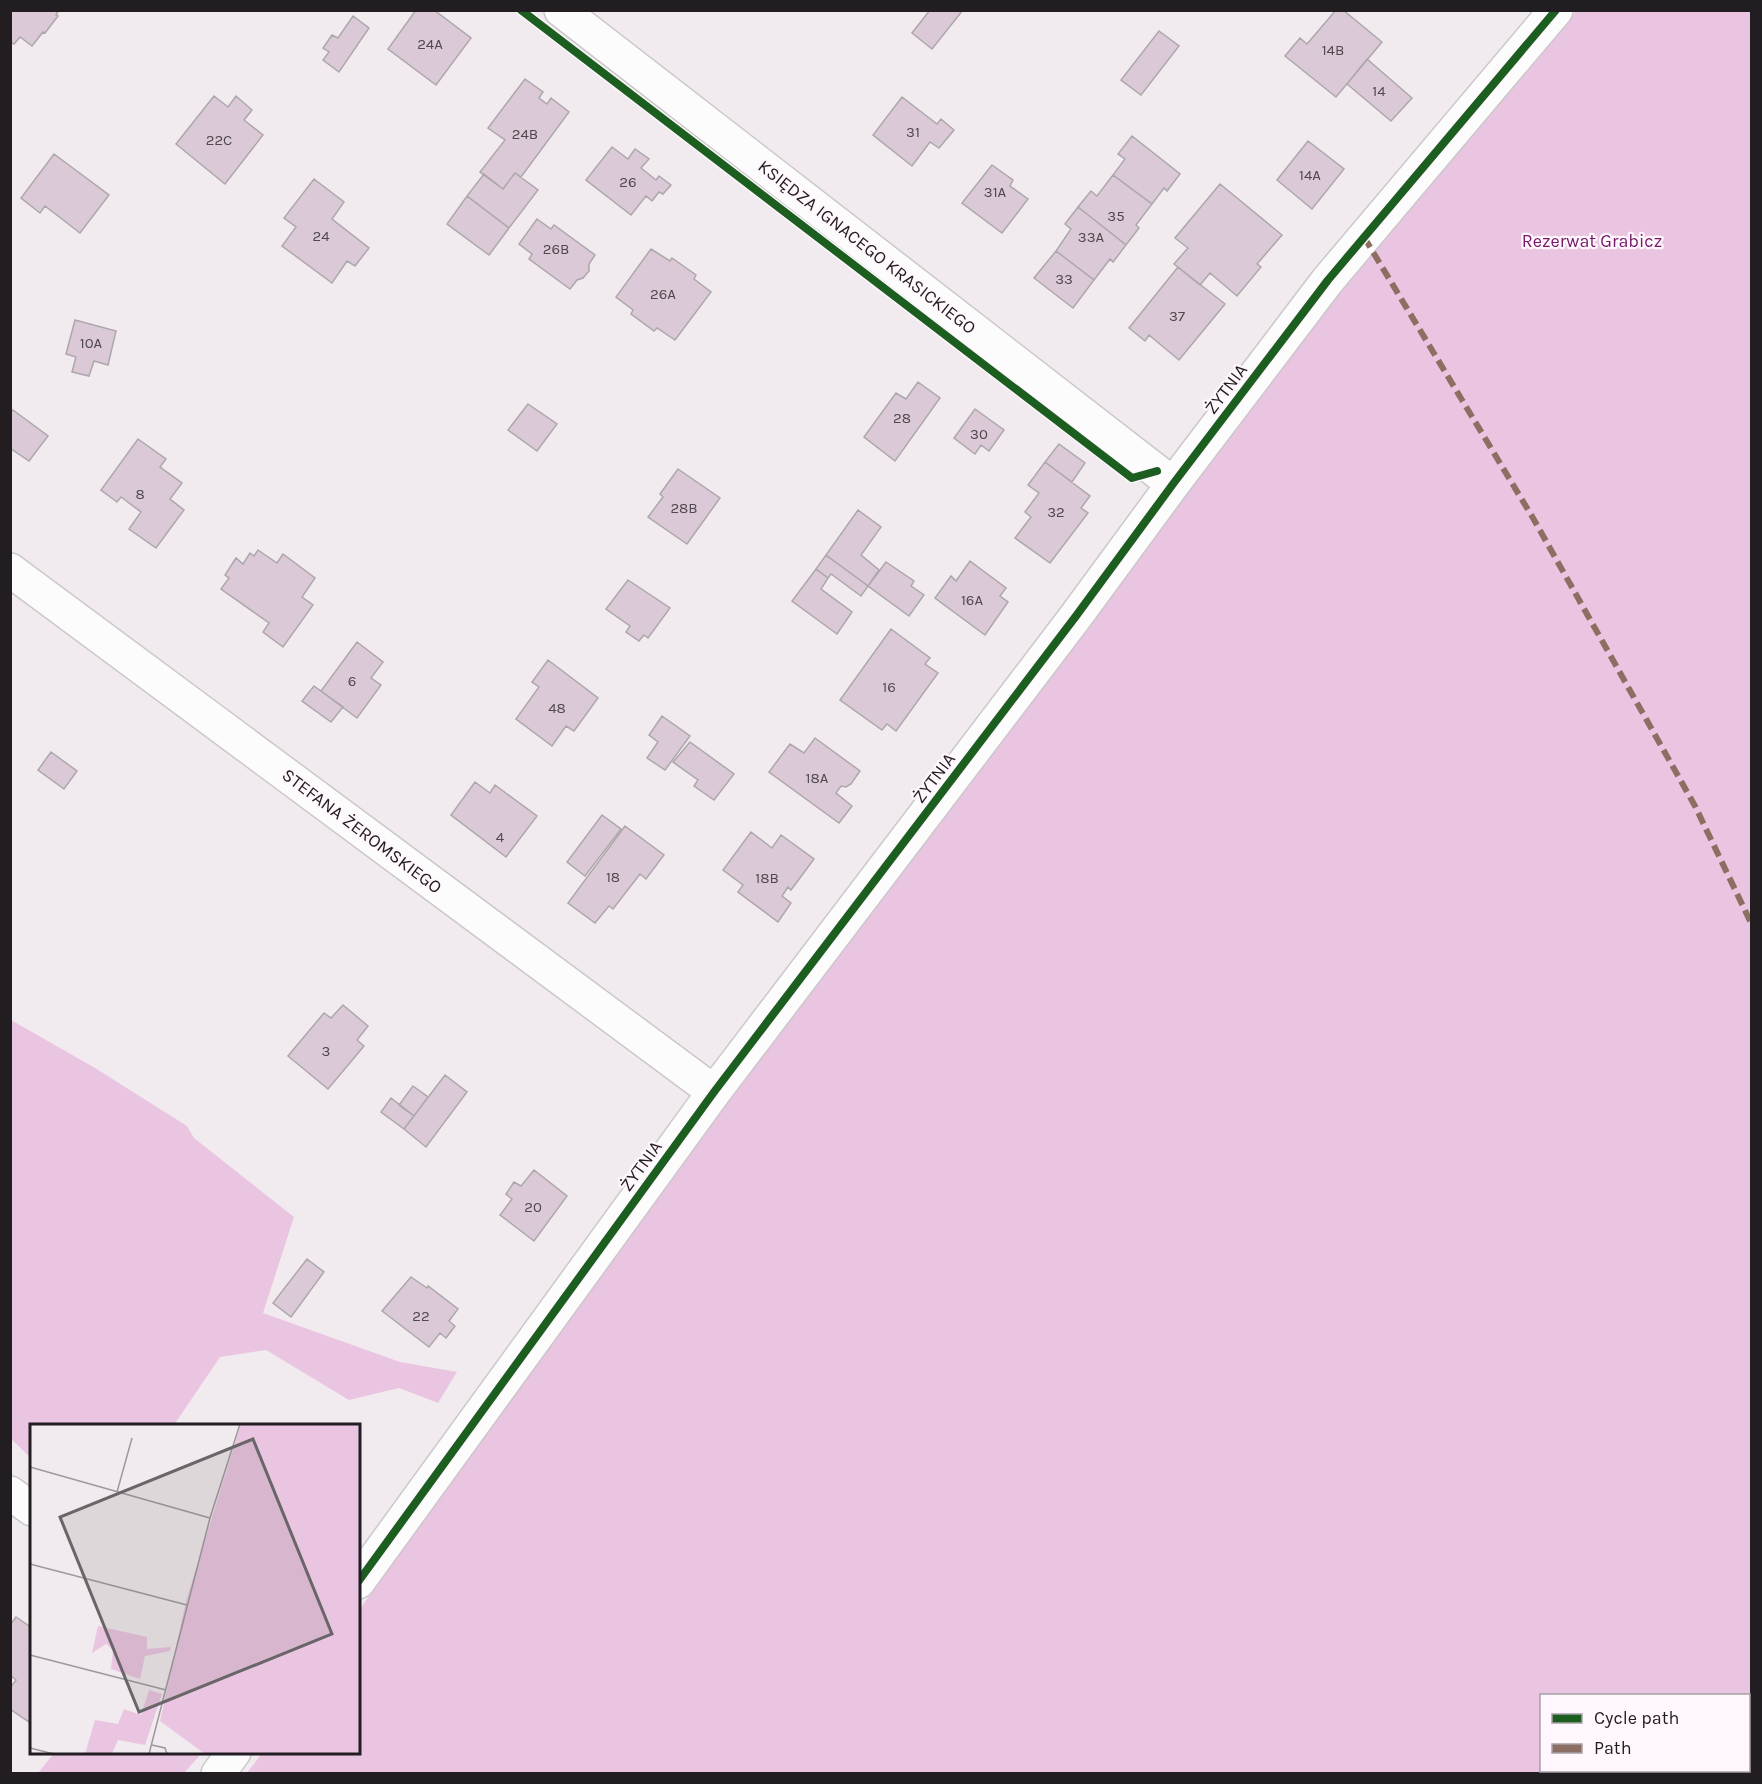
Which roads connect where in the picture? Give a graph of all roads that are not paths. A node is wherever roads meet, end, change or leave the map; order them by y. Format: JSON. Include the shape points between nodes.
{"nodes":[{"id":1,"x":561,"y":10,"type":"edge"},
{"id":2,"x":1556,"y":10,"type":"edge"},
{"id":3,"x":1173,"y":483,"type":"junction"},
{"id":4,"x":10,"y":570,"type":"edge"},
{"id":5,"x":714,"y":1092,"type":"junction"},
{"id":6,"x":10,"y":1493,"type":"edge"},
{"id":7,"x":30,"y":1508,"type":"edge"},
{"id":8,"x":360,"y":1579,"type":"edge"},
{"id":9,"x":232,"y":1754,"type":"edge"},
{"id":10,"x":218,"y":1773,"type":"edge"}],
"edges":[{"from":1,"to":3,"type":"street","name":"KSIĘDZA IGNACEGO KRASICKIEGO"},
{"from":2,"to":3,"type":"street","name":"ŻYTNIA","via":[[1328,280]]},
{"from":3,"to":5,"type":"street","name":"ŻYTNIA","via":[[1069,626]]},
{"from":4,"to":5,"type":"street","name":"STEFANA ŻEROMSKIEGO"},
{"from":5,"to":8,"type":"street","name":"ŻYTNIA"},
{"from":6,"to":7,"type":"street"},
{"from":9,"to":10,"type":"street"}]}
